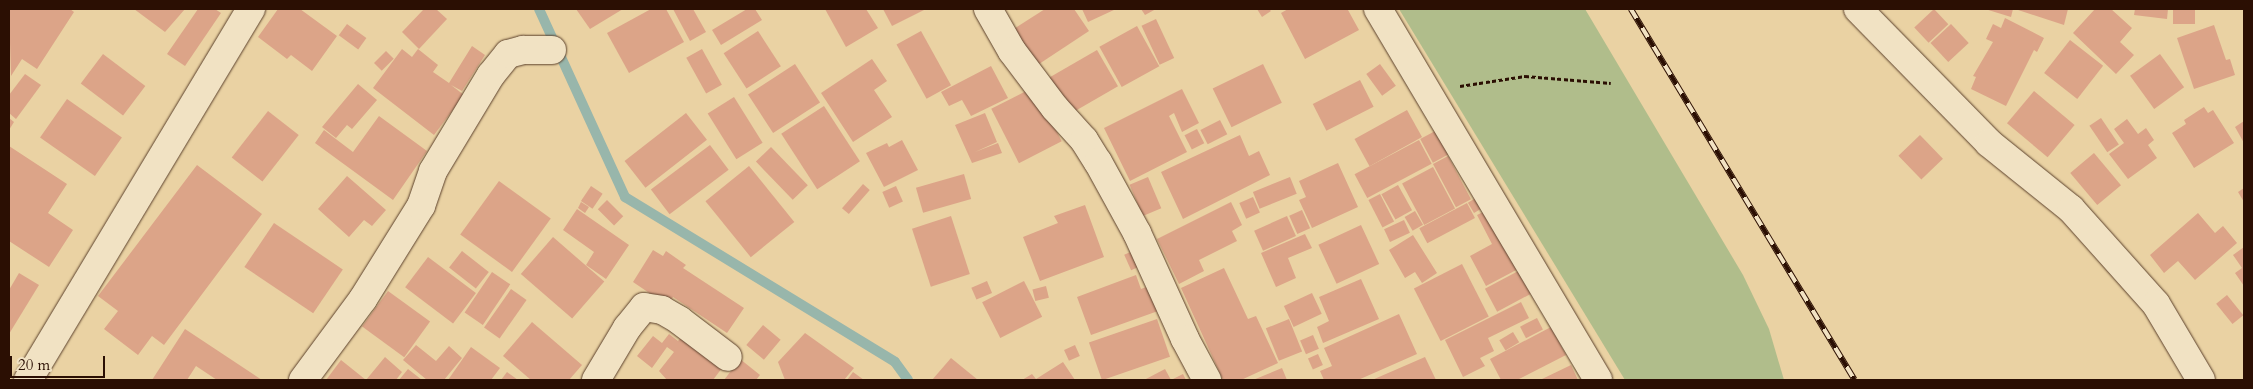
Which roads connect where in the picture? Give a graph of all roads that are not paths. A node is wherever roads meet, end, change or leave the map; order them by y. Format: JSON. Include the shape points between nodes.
{"nodes":[{"id":1,"x":251,"y":9,"type":"edge"},
{"id":2,"x":988,"y":9,"type":"edge"},
{"id":3,"x":1378,"y":9,"type":"edge"},
{"id":4,"x":1858,"y":9,"type":"edge"},
{"id":5,"x":552,"y":50,"type":"dead end"},
{"id":6,"x":728,"y":358,"type":"dead end"},
{"id":7,"x":28,"y":380,"type":"edge"},
{"id":8,"x":303,"y":380,"type":"edge"},
{"id":9,"x":596,"y":380,"type":"edge"},
{"id":10,"x":1208,"y":380,"type":"edge"},
{"id":11,"x":1598,"y":380,"type":"edge"},
{"id":12,"x":2201,"y":380,"type":"edge"}],
"edges":[{"from":1,"to":7,"type":"street"},
{"from":2,"to":10,"type":"street","via":[[1012,51],[1098,162],[1137,233],[1185,339]]},
{"from":3,"to":11,"type":"street"},
{"from":4,"to":12,"type":"street","via":[[1989,143],[2071,209],[2156,304]]},
{"from":5,"to":8,"type":"street","via":[[523,50],[508,54],[490,76],[433,171],[421,206],[363,299]]},
{"from":6,"to":9,"type":"street","via":[[679,320],[662,310],[644,307],[627,328]]}]}
